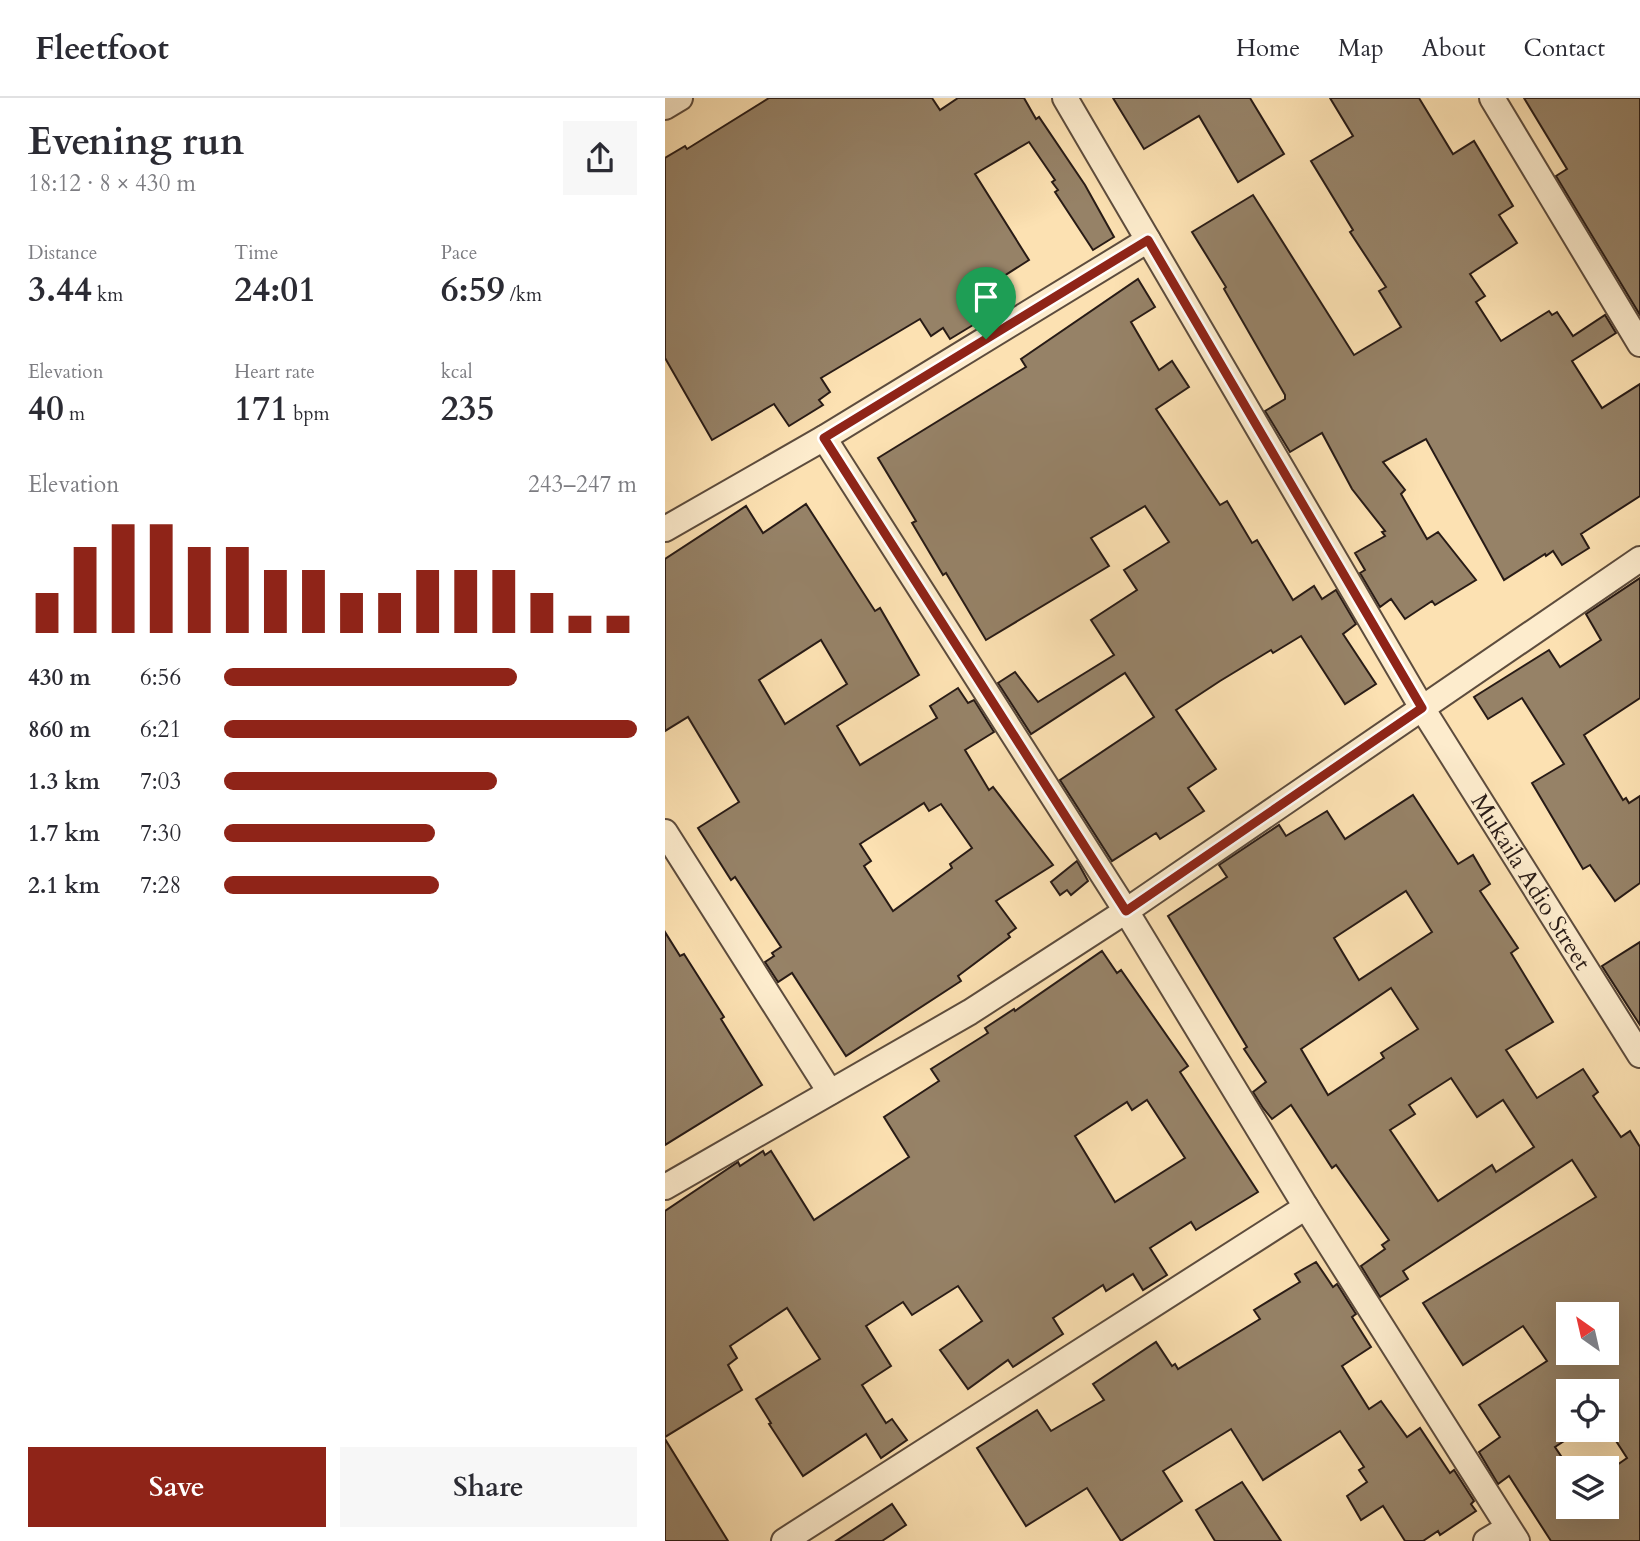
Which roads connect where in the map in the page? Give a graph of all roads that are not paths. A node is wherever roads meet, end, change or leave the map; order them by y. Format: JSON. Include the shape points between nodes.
{"nodes":[{"id":1,"x":680,"y":98,"type":"edge"},
{"id":2,"x":1065,"y":98,"type":"edge"},
{"id":3,"x":1492,"y":98,"type":"edge"},
{"id":4,"x":665,"y":107,"type":"edge"},
{"id":5,"x":1148,"y":240,"type":"junction"},
{"id":6,"x":1640,"y":344,"type":"edge"},
{"id":7,"x":824,"y":438,"type":"junction"},
{"id":8,"x":665,"y":529,"type":"edge"},
{"id":9,"x":1640,"y":559,"type":"edge"},
{"id":10,"x":1422,"y":708,"type":"junction"},
{"id":11,"x":665,"y":832,"type":"edge"},
{"id":12,"x":1126,"y":911,"type":"junction"},
{"id":13,"x":1640,"y":1055,"type":"edge"},
{"id":14,"x":830,"y":1092,"type":"junction"},
{"id":15,"x":665,"y":1187,"type":"edge"},
{"id":16,"x":1306,"y":1208,"type":"junction"},
{"id":17,"x":1512,"y":1534,"type":"edge"},
{"id":18,"x":784,"y":1541,"type":"edge"},
{"id":19,"x":1486,"y":1541,"type":"edge"}],
"edges":[{"from":1,"to":4,"type":"street"},
{"from":2,"to":5,"type":"street","name":"Mukaila Adio Street"},
{"from":3,"to":6,"type":"street"},
{"from":5,"to":7,"type":"street"},
{"from":5,"to":10,"type":"street","name":"Mukaila Adio Street"},
{"from":7,"to":8,"type":"street"},
{"from":7,"to":12,"type":"street"},
{"from":9,"to":10,"type":"street"},
{"from":10,"to":12,"type":"street"},
{"from":10,"to":13,"type":"street","name":"Mukaila Adio Street"},
{"from":11,"to":14,"type":"street"},
{"from":12,"to":14,"type":"street","via":[[971,1012]]},
{"from":12,"to":16,"type":"street"},
{"from":14,"to":15,"type":"street"},
{"from":16,"to":17,"type":"street"},
{"from":16,"to":18,"type":"street"},
{"from":17,"to":19,"type":"street"}]}
